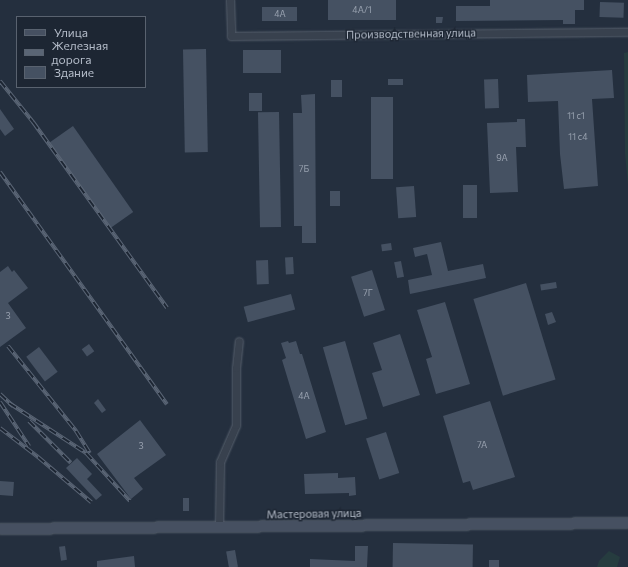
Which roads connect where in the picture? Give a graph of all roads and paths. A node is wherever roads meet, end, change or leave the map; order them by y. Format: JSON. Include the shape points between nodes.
{"nodes":[{"id":1,"x":230,"y":0,"type":"edge"},
{"id":2,"x":628,"y":32,"type":"edge"},
{"id":3,"x":238,"y":341,"type":"dead end"},
{"id":4,"x":628,"y":523,"type":"edge"},
{"id":5,"x":218,"y":527,"type":"junction"},
{"id":6,"x":0,"y":529,"type":"edge"}],
"edges":[{"from":1,"to":2,"type":"street","name":"Производственная улица","via":[[231,36]]},
{"from":3,"to":5,"type":"street","via":[[236,424],[220,462]]},
{"from":4,"to":5,"type":"main road","name":"Мастеровая улица"},
{"from":5,"to":6,"type":"main road","name":"Мастеровая улица"}]}
